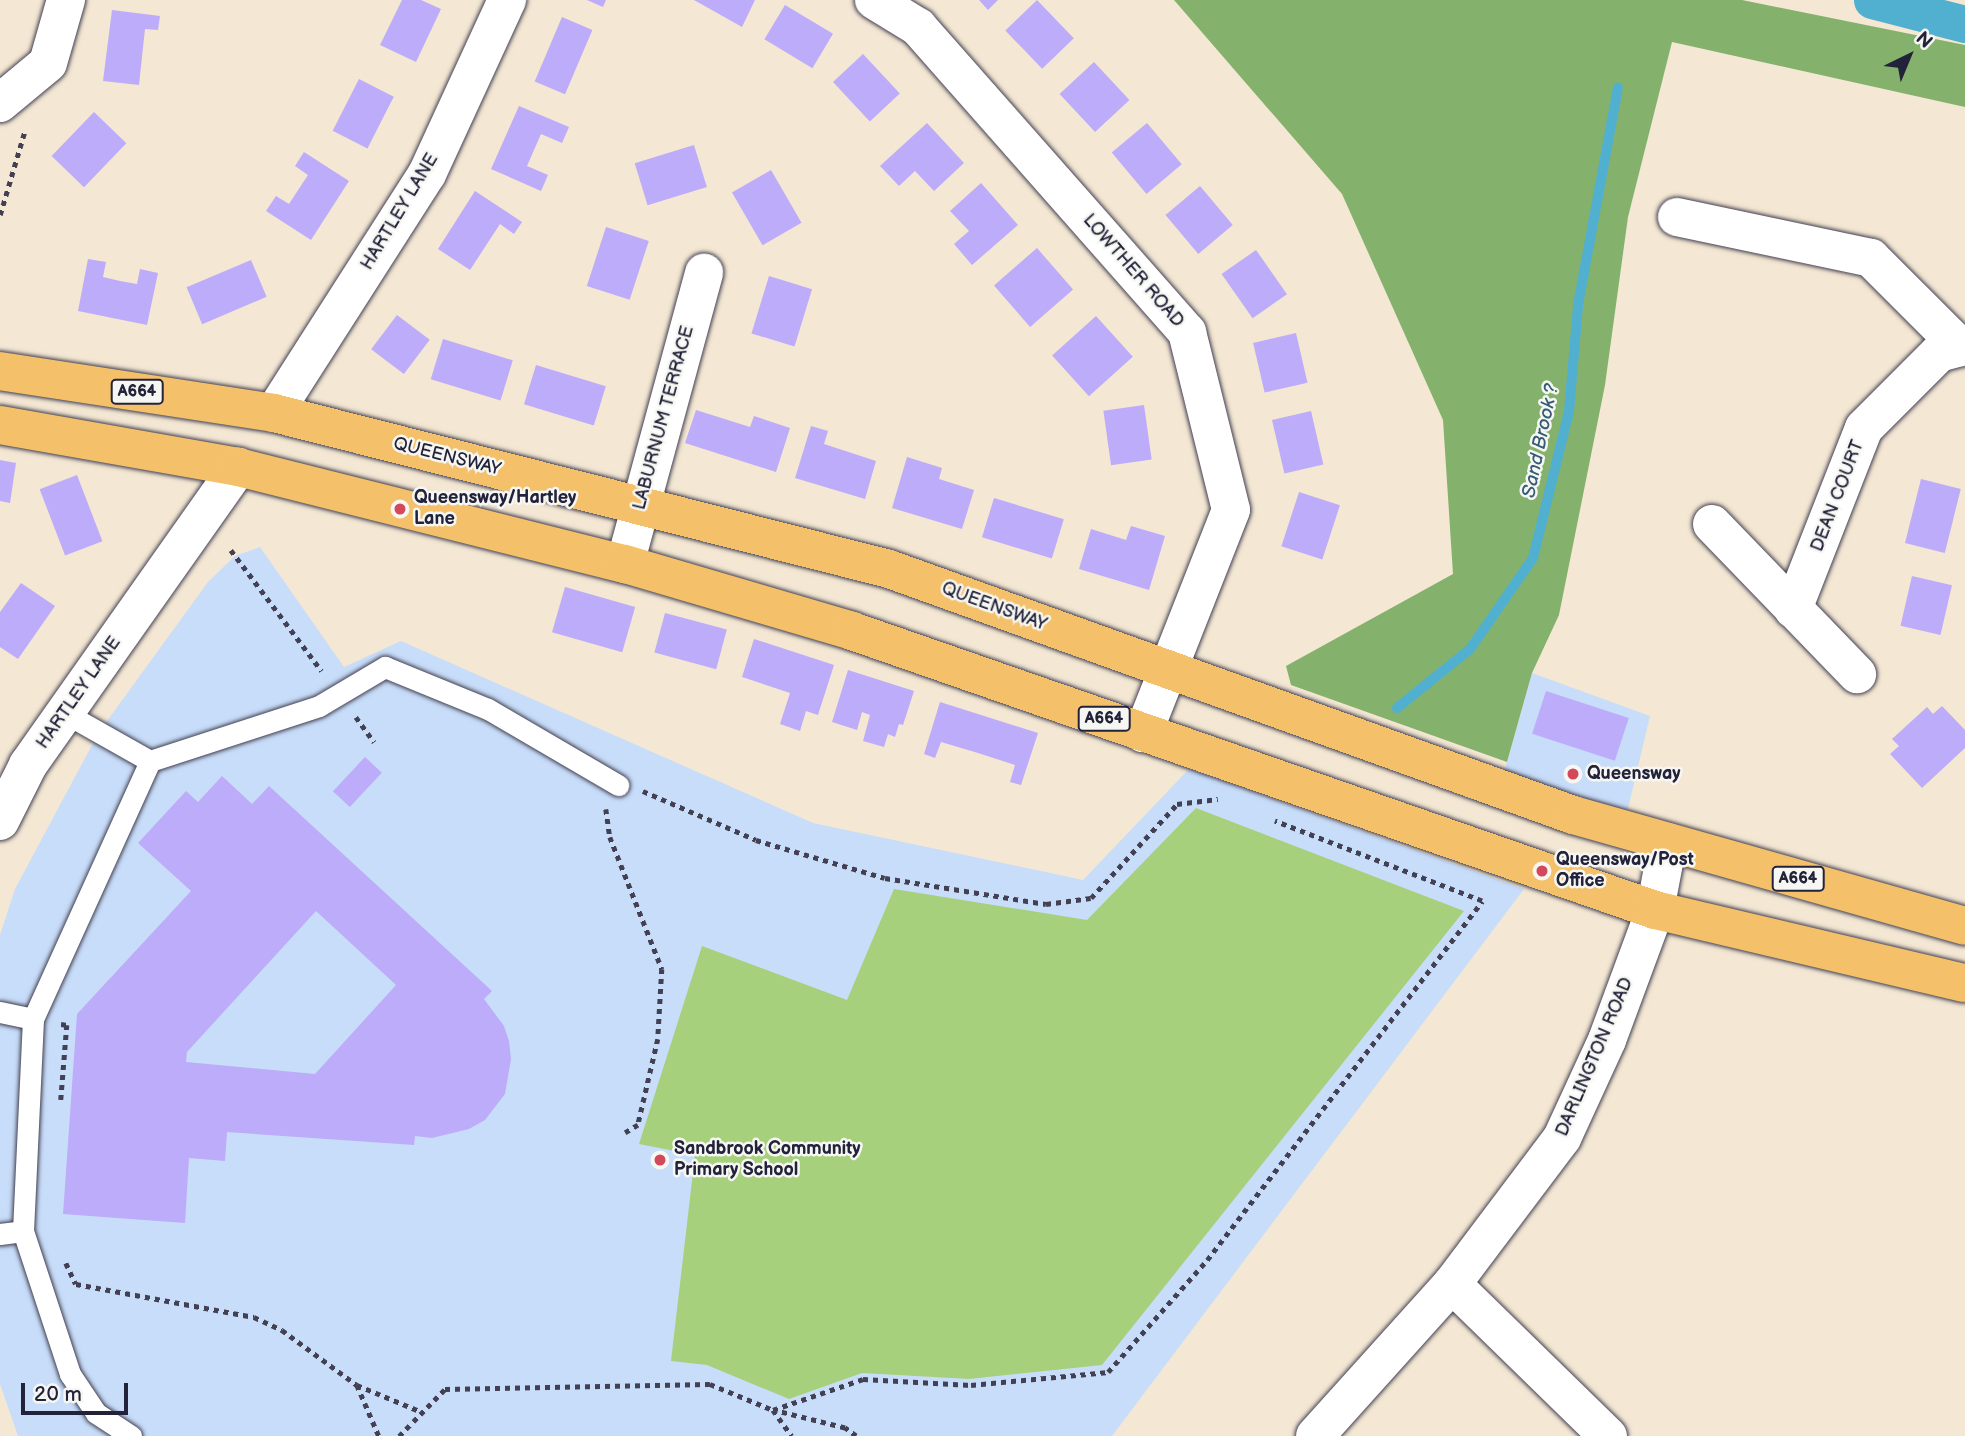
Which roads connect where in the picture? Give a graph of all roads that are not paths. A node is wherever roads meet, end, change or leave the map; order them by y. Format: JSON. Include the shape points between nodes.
{"nodes":[{"id":1,"x":66,"y":0,"type":"edge"},
{"id":2,"x":507,"y":0,"type":"edge"},
{"id":3,"x":874,"y":0,"type":"edge"},
{"id":4,"x":11,"y":94,"type":"edge"},
{"id":5,"x":1677,"y":217,"type":"dead end"},
{"id":6,"x":704,"y":272,"type":"dead end"},
{"id":7,"x":1962,"y":346,"type":"edge"},
{"id":8,"x":0,"y":371,"type":"edge"},
{"id":9,"x":274,"y":413,"type":"junction"},
{"id":10,"x":0,"y":425,"type":"edge"},
{"id":11,"x":238,"y":467,"type":"junction"},
{"id":12,"x":641,"y":506,"type":"junction"},
{"id":13,"x":1712,"y":524,"type":"dead end"},
{"id":14,"x":625,"y":564,"type":"junction"},
{"id":15,"x":1793,"y":609,"type":"junction"},
{"id":16,"x":1171,"y":670,"type":"junction"},
{"id":17,"x":1857,"y":674,"type":"dead end"},
{"id":18,"x":65,"y":713,"type":"junction"},
{"id":19,"x":1143,"y":733,"type":"junction"},
{"id":20,"x":149,"y":761,"type":"junction"},
{"id":21,"x":618,"y":785,"type":"road end"},
{"id":22,"x":0,"y":821,"type":"edge"},
{"id":23,"x":1668,"y":842,"type":"junction"},
{"id":24,"x":1656,"y":911,"type":"junction"},
{"id":25,"x":1965,"y":926,"type":"edge"},
{"id":26,"x":1965,"y":983,"type":"edge"},
{"id":27,"x":0,"y":1012,"type":"edge"},
{"id":28,"x":33,"y":1019,"type":"junction"},
{"id":29,"x":23,"y":1231,"type":"junction"},
{"id":30,"x":0,"y":1234,"type":"edge"},
{"id":31,"x":1452,"y":1284,"type":"junction"},
{"id":32,"x":131,"y":1436,"type":"edge"},
{"id":33,"x":1315,"y":1436,"type":"edge"},
{"id":34,"x":1608,"y":1436,"type":"edge"}],
"edges":[{"from":1,"to":4,"type":"street","via":[[48,63]]},
{"from":2,"to":9,"type":"street","name":"HARTLEY LANE","via":[[427,174]]},
{"from":3,"to":16,"type":"street","name":"LOWTHER ROAD","via":[[918,27],[1187,332],[1231,510]]},
{"from":5,"to":7,"type":"street","via":[[1871,258]]},
{"from":6,"to":12,"type":"street","name":"LABURNUM TERRACE"},
{"from":7,"to":15,"type":"street","name":"DEAN COURT","via":[[1939,353],[1864,428]]},
{"from":8,"to":9,"type":"highway","name":"QUEENSWAY","number":"A664"},
{"from":9,"to":12,"type":"highway","name":"QUEENSWAY","number":"A664"},
{"from":10,"to":11,"type":"highway","number":"A664"},
{"from":11,"to":14,"type":"highway","number":"A664"},
{"from":11,"to":18,"type":"street","name":"HARTLEY LANE"},
{"from":12,"to":14,"type":"street","name":"LABURNUM TERRACE"},
{"from":12,"to":16,"type":"highway","name":"QUEENSWAY","number":"A664","via":[[888,569]]},
{"from":13,"to":15,"type":"street"},
{"from":14,"to":19,"type":"highway","number":"A664","via":[[852,631]]},
{"from":15,"to":17,"type":"street"},
{"from":16,"to":19,"type":"street","name":"LOWTHER ROAD"},
{"from":16,"to":23,"type":"highway","name":"QUEENSWAY","number":"A664","via":[[1573,815]]},
{"from":18,"to":20,"type":"lane"},
{"from":18,"to":22,"type":"street","name":"HARTLEY LANE","via":[[28,765]]},
{"from":19,"to":24,"type":"highway","number":"A664"},
{"from":20,"to":21,"type":"lane","via":[[319,706],[385,667],[488,709]]},
{"from":20,"to":28,"type":"lane"},
{"from":23,"to":24,"type":"street","name":"DARLINGTON ROAD"},
{"from":23,"to":25,"type":"highway","name":"QUEENSWAY","number":"A664"},
{"from":24,"to":26,"type":"highway","number":"A664"},
{"from":24,"to":31,"type":"street","name":"DARLINGTON ROAD","via":[[1607,1040],[1562,1138]]},
{"from":27,"to":28,"type":"lane"},
{"from":28,"to":29,"type":"lane"},
{"from":29,"to":30,"type":"lane"},
{"from":29,"to":32,"type":"lane","via":[[70,1374],[96,1413]]},
{"from":31,"to":33,"type":"street","name":"DARLINGTON ROAD"},
{"from":31,"to":34,"type":"street"}]}
